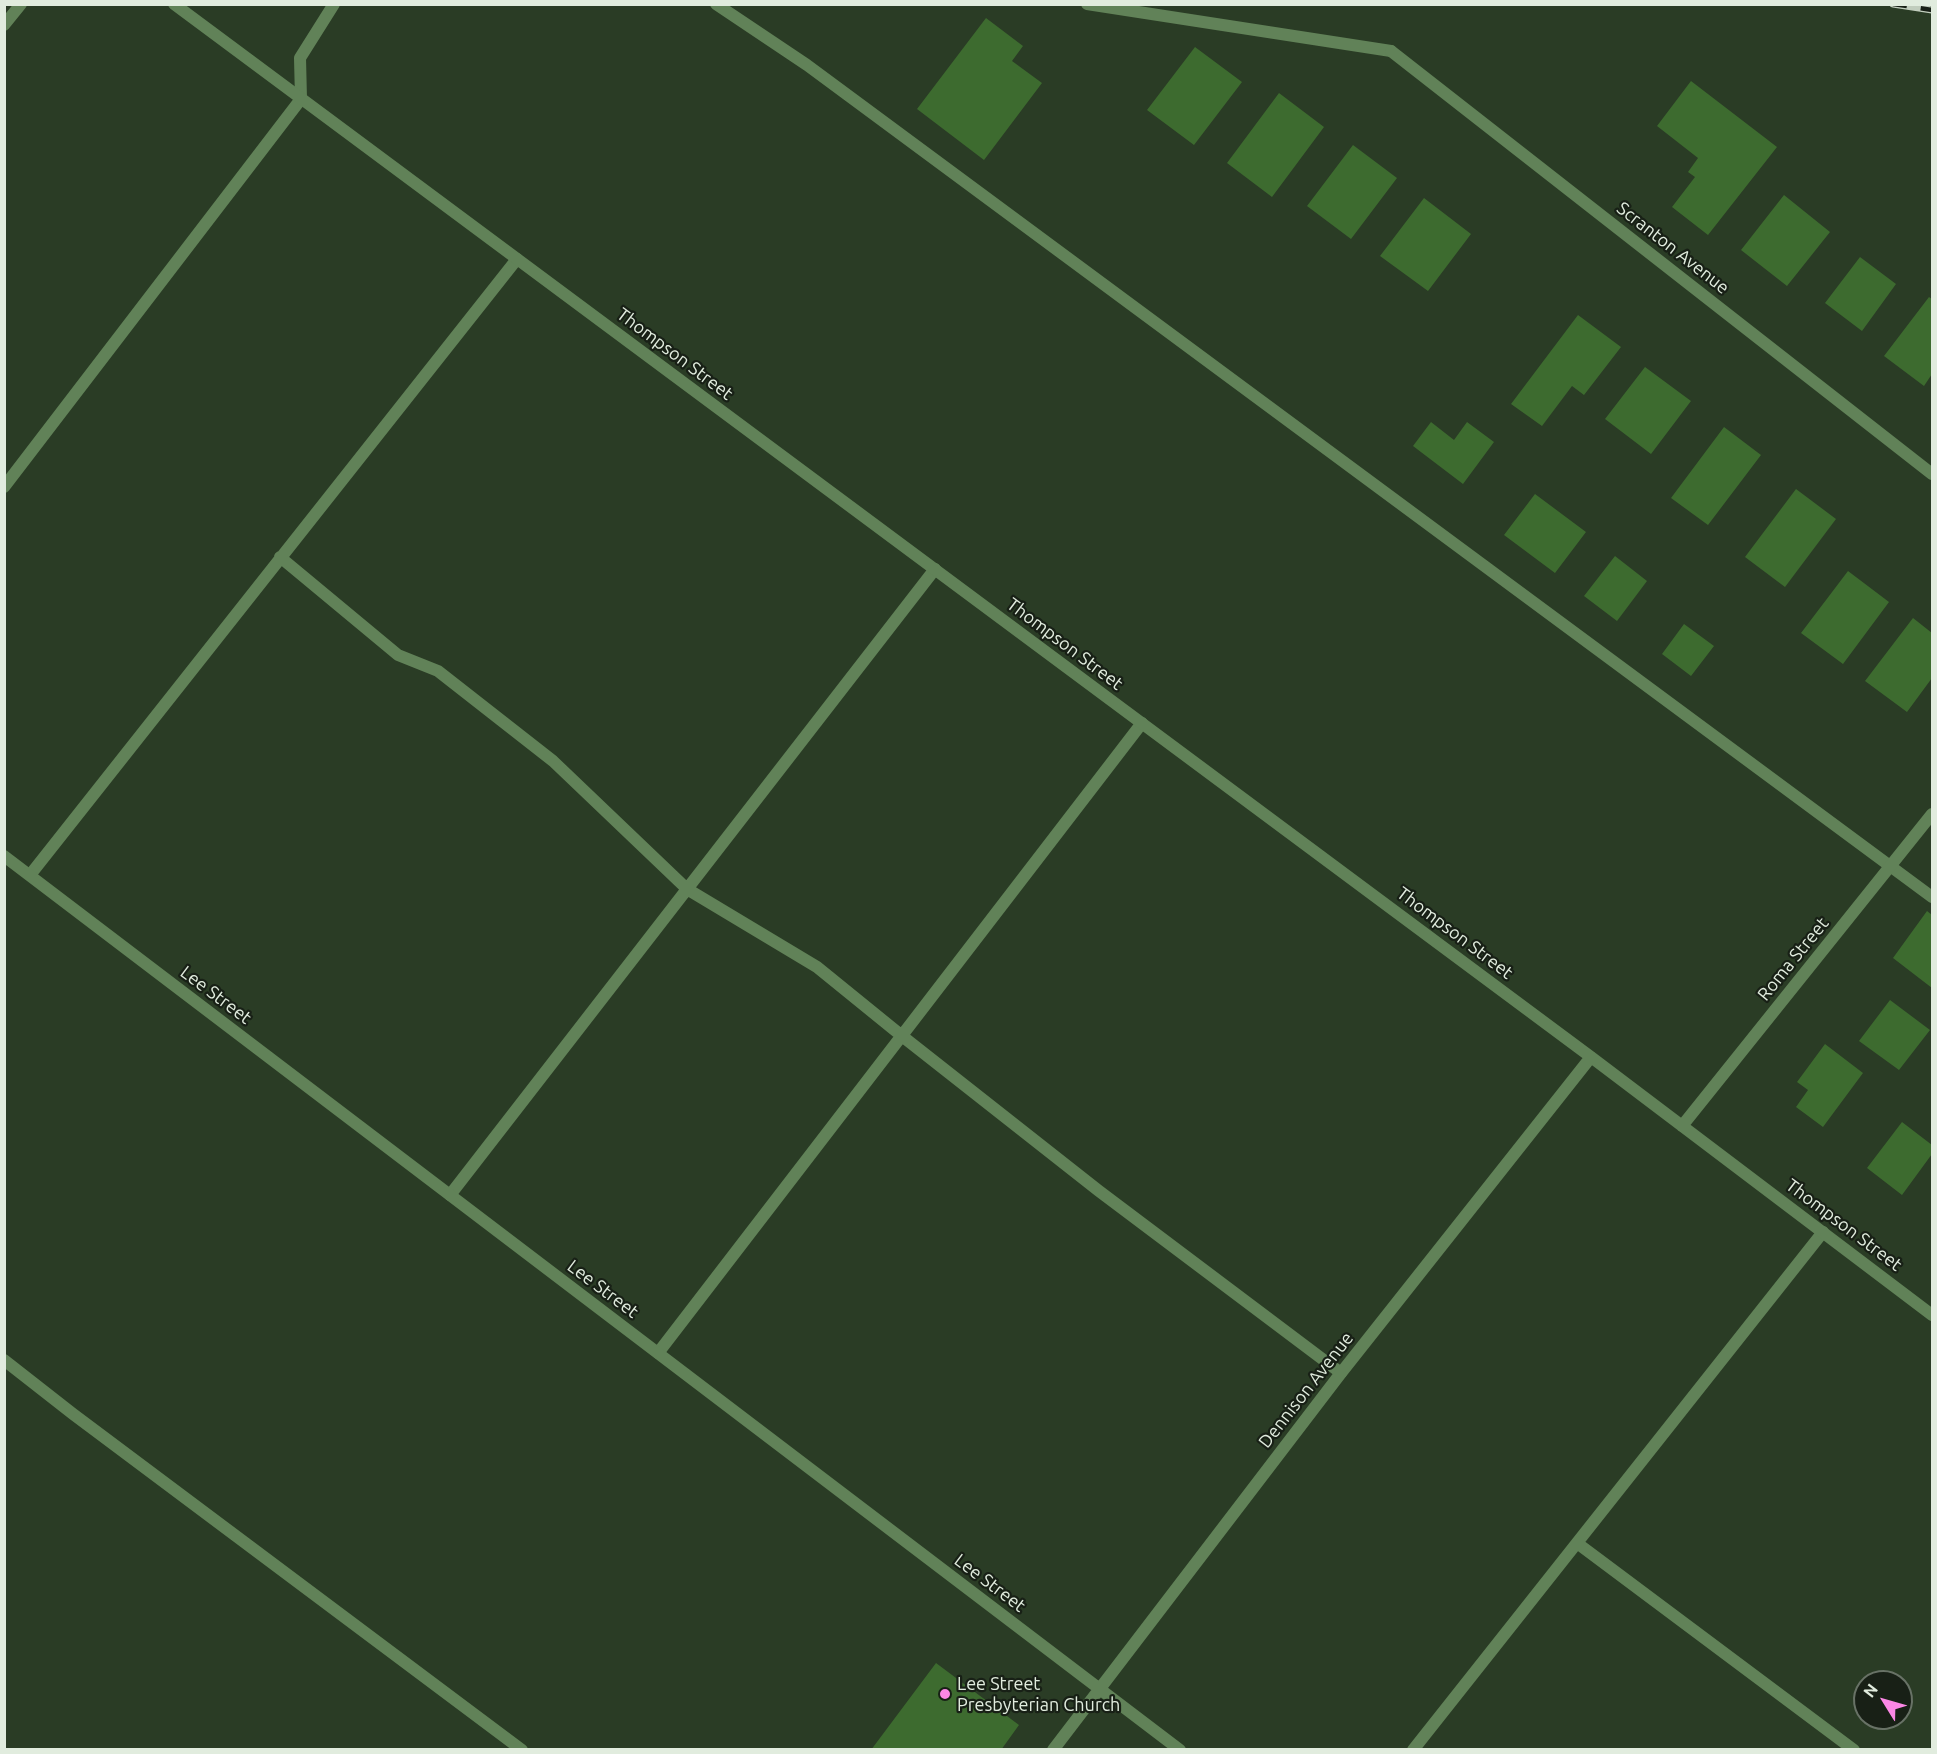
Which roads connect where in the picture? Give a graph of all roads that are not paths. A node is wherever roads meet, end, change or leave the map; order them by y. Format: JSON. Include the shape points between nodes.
{"nodes":[{"id":1,"x":21,"y":4,"type":"edge"},
{"id":2,"x":174,"y":4,"type":"edge"},
{"id":3,"x":334,"y":4,"type":"edge"},
{"id":4,"x":716,"y":4,"type":"edge"},
{"id":5,"x":1087,"y":4,"type":"edge"},
{"id":6,"x":4,"y":26,"type":"edge"},
{"id":7,"x":301,"y":99,"type":"junction"},
{"id":8,"x":517,"y":259,"type":"junction"},
{"id":9,"x":1932,"y":474,"type":"edge"},
{"id":10,"x":4,"y":487,"type":"edge"},
{"id":11,"x":280,"y":557,"type":"junction"},
{"id":12,"x":935,"y":569,"type":"junction"},
{"id":13,"x":1142,"y":723,"type":"junction"},
{"id":14,"x":1932,"y":814,"type":"edge"},
{"id":15,"x":4,"y":856,"type":"edge"},
{"id":16,"x":1890,"y":866,"type":"junction"},
{"id":17,"x":30,"y":876,"type":"junction"},
{"id":18,"x":687,"y":889,"type":"junction"},
{"id":19,"x":1932,"y":897,"type":"edge"},
{"id":20,"x":902,"y":1036,"type":"junction"},
{"id":21,"x":1591,"y":1057,"type":"junction"},
{"id":22,"x":1682,"y":1126,"type":"junction"},
{"id":23,"x":450,"y":1195,"type":"junction"},
{"id":24,"x":1823,"y":1232,"type":"junction"},
{"id":25,"x":1932,"y":1315,"type":"edge"},
{"id":26,"x":658,"y":1353,"type":"junction"},
{"id":27,"x":4,"y":1360,"type":"edge"},
{"id":28,"x":1341,"y":1373,"type":"junction"},
{"id":29,"x":1577,"y":1543,"type":"junction"},
{"id":30,"x":1099,"y":1688,"type":"junction"},
{"id":31,"x":522,"y":1749,"type":"edge"},
{"id":32,"x":1053,"y":1749,"type":"edge"},
{"id":33,"x":1180,"y":1749,"type":"edge"},
{"id":34,"x":1413,"y":1749,"type":"edge"},
{"id":35,"x":1854,"y":1749,"type":"edge"}],
"edges":[{"from":1,"to":6,"type":"street"},
{"from":2,"to":7,"type":"street","name":"Thompson Street"},
{"from":3,"to":7,"type":"street","via":[[300,58]]},
{"from":4,"to":16,"type":"street","via":[[844,92]]},
{"from":5,"to":9,"type":"street","name":"Scranton Avenue","via":[[1391,51]]},
{"from":7,"to":8,"type":"street","name":"Thompson Street"},
{"from":7,"to":10,"type":"street"},
{"from":8,"to":11,"type":"street"},
{"from":8,"to":12,"type":"street","name":"Thompson Street"},
{"from":11,"to":17,"type":"street"},
{"from":11,"to":18,"type":"street","via":[[398,655],[438,671],[554,761]]},
{"from":12,"to":13,"type":"street","name":"Thompson Street"},
{"from":12,"to":18,"type":"street"},
{"from":13,"to":20,"type":"street"},
{"from":13,"to":21,"type":"street","name":"Thompson Street"},
{"from":14,"to":16,"type":"street","name":"Roma Street"},
{"from":15,"to":17,"type":"street","name":"Lee Street"},
{"from":16,"to":19,"type":"street"},
{"from":16,"to":22,"type":"street","name":"Roma Street"},
{"from":17,"to":23,"type":"street","name":"Lee Street"},
{"from":18,"to":20,"type":"street","via":[[817,967]]},
{"from":18,"to":23,"type":"street"},
{"from":20,"to":26,"type":"street"},
{"from":20,"to":28,"type":"street"},
{"from":21,"to":22,"type":"street","name":"Thompson Street"},
{"from":21,"to":28,"type":"street","name":"Dennison Avenue"},
{"from":22,"to":24,"type":"street","name":"Thompson Street"},
{"from":23,"to":26,"type":"street","name":"Lee Street"},
{"from":24,"to":25,"type":"street","name":"Thompson Street"},
{"from":24,"to":29,"type":"street"},
{"from":26,"to":30,"type":"street","name":"Lee Street"},
{"from":27,"to":31,"type":"street"},
{"from":28,"to":30,"type":"street","name":"Dennison Avenue"},
{"from":29,"to":34,"type":"street"},
{"from":29,"to":35,"type":"street"},
{"from":30,"to":32,"type":"street","name":"Dennison Avenue"},
{"from":30,"to":33,"type":"street","name":"Lee Street"}]}
